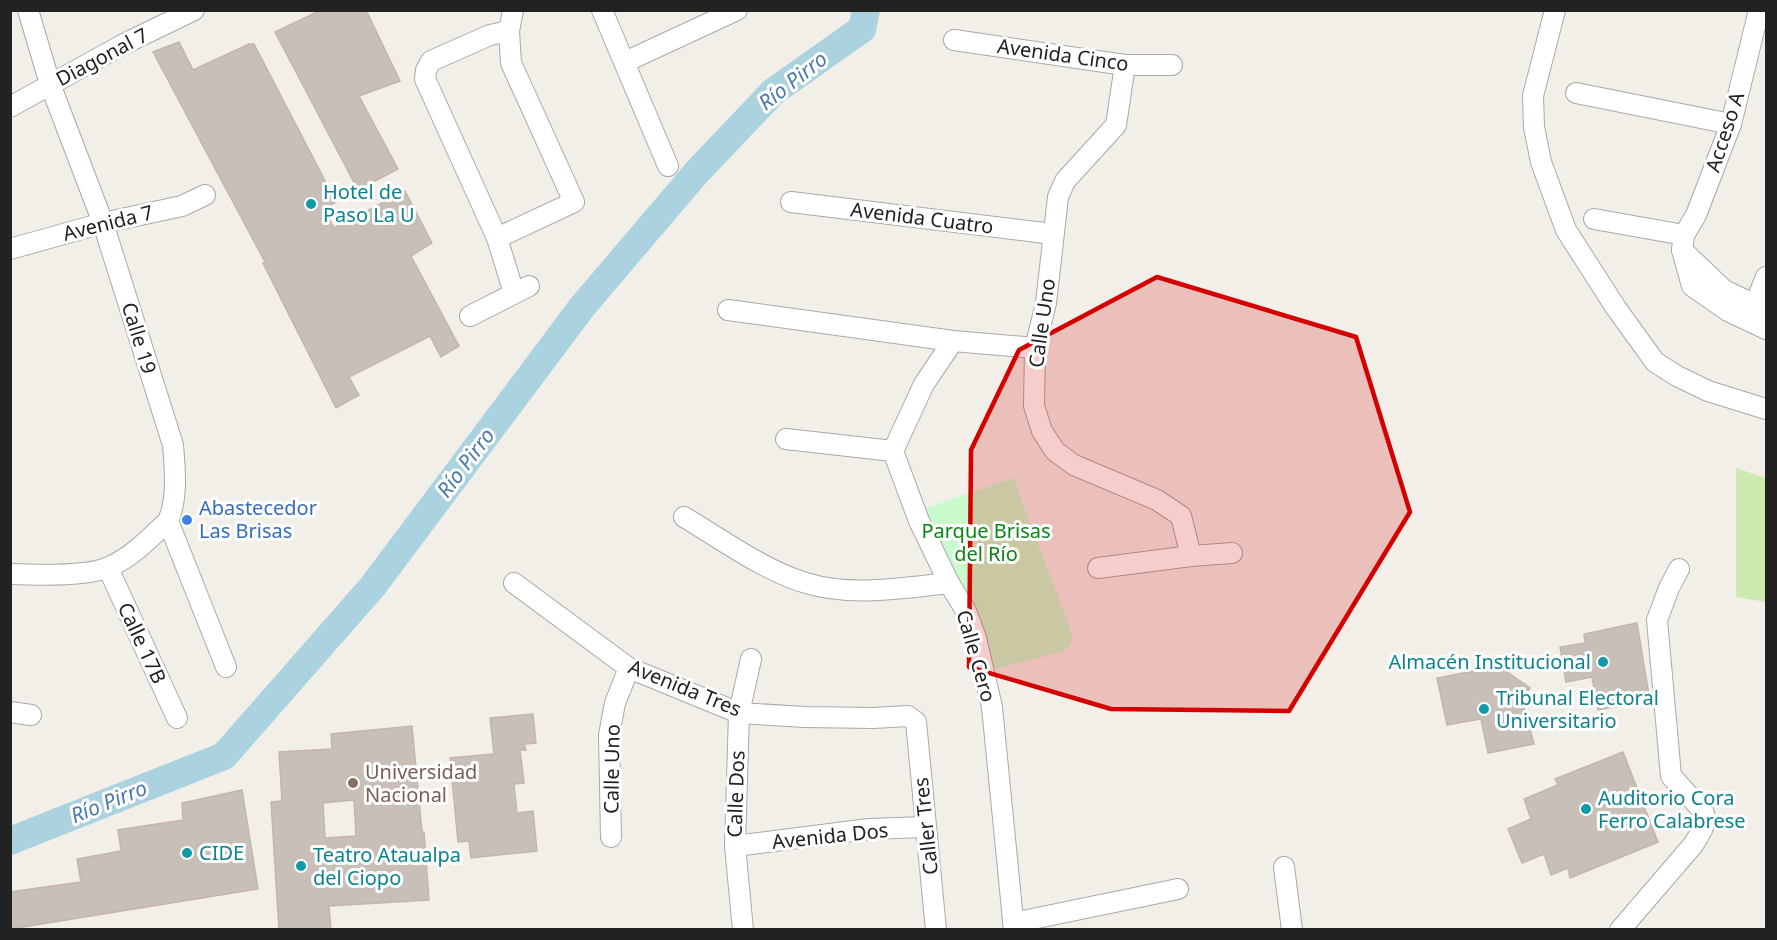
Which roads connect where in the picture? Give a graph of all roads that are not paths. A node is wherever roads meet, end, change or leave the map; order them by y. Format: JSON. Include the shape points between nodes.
{"nodes":[{"id":1,"x":28,"y":10,"type":"edge"},
{"id":2,"x":194,"y":10,"type":"edge"},
{"id":3,"x":513,"y":10,"type":"edge"},
{"id":4,"x":603,"y":10,"type":"edge"},
{"id":5,"x":737,"y":10,"type":"edge"},
{"id":6,"x":1554,"y":10,"type":"edge"},
{"id":7,"x":1759,"y":10,"type":"edge"},
{"id":8,"x":509,"y":31,"type":"junction"},
{"id":9,"x":954,"y":40,"type":"dead end"},
{"id":10,"x":624,"y":62,"type":"junction"},
{"id":11,"x":1125,"y":65,"type":"junction"},
{"id":12,"x":1172,"y":65,"type":"dead end"},
{"id":13,"x":50,"y":84,"type":"junction"},
{"id":14,"x":1576,"y":93,"type":"dead end"},
{"id":15,"x":10,"y":107,"type":"edge"},
{"id":16,"x":1731,"y":124,"type":"junction"},
{"id":17,"x":668,"y":166,"type":"dead end"},
{"id":18,"x":205,"y":195,"type":"dead end"},
{"id":19,"x":791,"y":202,"type":"dead end"},
{"id":20,"x":1594,"y":219,"type":"dead end"},
{"id":21,"x":103,"y":223,"type":"junction"},
{"id":22,"x":1053,"y":234,"type":"junction"},
{"id":23,"x":497,"y":238,"type":"junction"},
{"id":24,"x":1683,"y":242,"type":"junction"},
{"id":25,"x":10,"y":249,"type":"edge"},
{"id":26,"x":1767,"y":277,"type":"edge"},
{"id":27,"x":1761,"y":307,"type":"edge"},
{"id":28,"x":728,"y":310,"type":"dead end"},
{"id":29,"x":470,"y":316,"type":"dead end"},
{"id":30,"x":1767,"y":329,"type":"edge"},
{"id":31,"x":953,"y":340,"type":"junction"},
{"id":32,"x":1035,"y":348,"type":"junction"},
{"id":33,"x":1767,"y":409,"type":"edge"},
{"id":34,"x":786,"y":439,"type":"dead end"},
{"id":35,"x":893,"y":451,"type":"junction"},
{"id":36,"x":684,"y":517,"type":"dead end"},
{"id":37,"x":168,"y":521,"type":"junction"},
{"id":38,"x":1232,"y":553,"type":"dead end"},
{"id":39,"x":1191,"y":556,"type":"junction"},
{"id":40,"x":108,"y":568,"type":"junction"},
{"id":41,"x":1098,"y":568,"type":"dead end"},
{"id":42,"x":1679,"y":569,"type":"dead end"},
{"id":43,"x":10,"y":574,"type":"edge"},
{"id":44,"x":514,"y":583,"type":"dead end"},
{"id":45,"x":949,"y":583,"type":"junction"},
{"id":46,"x":751,"y":659,"type":"dead end"},
{"id":47,"x":226,"y":667,"type":"dead end"},
{"id":48,"x":629,"y":668,"type":"junction"},
{"id":49,"x":10,"y":712,"type":"edge"},
{"id":50,"x":739,"y":713,"type":"junction"},
{"id":51,"x":32,"y":715,"type":"dead end"},
{"id":52,"x":177,"y":718,"type":"dead end"},
{"id":53,"x":916,"y":723,"type":"joint"},
{"id":54,"x":925,"y":827,"type":"junction"},
{"id":55,"x":611,"y":837,"type":"dead end"},
{"id":56,"x":735,"y":846,"type":"junction"},
{"id":57,"x":1284,"y":867,"type":"dead end"},
{"id":58,"x":1178,"y":889,"type":"dead end"},
{"id":59,"x":1014,"y":926,"type":"edge"},
{"id":60,"x":743,"y":930,"type":"edge"},
{"id":61,"x":936,"y":930,"type":"edge"},
{"id":62,"x":1292,"y":930,"type":"edge"},
{"id":63,"x":1620,"y":930,"type":"edge"}],
"edges":[{"from":1,"to":13,"type":"street","name":"Calle 19"},
{"from":2,"to":13,"type":"street","name":"Diagonal 7"},
{"from":3,"to":8,"type":"street"},
{"from":4,"to":10,"type":"street"},
{"from":5,"to":10,"type":"street"},
{"from":6,"to":33,"type":"street","via":[[1533,96],[1534,127],[1541,162],[1566,230],[1655,362],[1708,391]]},
{"from":7,"to":16,"type":"street","name":"Acceso A"},
{"from":8,"to":23,"type":"street","via":[[511,63],[573,202]]},
{"from":8,"to":23,"type":"street","via":[[490,35],[431,61],[425,80]]},
{"from":9,"to":11,"type":"street","name":"Avenida Cinco"},
{"from":10,"to":17,"type":"street"},
{"from":11,"to":12,"type":"street","name":"Avenida Cinco"},
{"from":11,"to":22,"type":"street","name":"Calle Uno","via":[[1116,125],[1065,181],[1058,197]]},
{"from":13,"to":15,"type":"street","name":"Diagonal 7"},
{"from":13,"to":21,"type":"street","name":"Calle 19"},
{"from":14,"to":16,"type":"street"},
{"from":16,"to":24,"type":"street","name":"Acceso A"},
{"from":18,"to":21,"type":"street","name":"Avenida 7","via":[[182,206]]},
{"from":19,"to":22,"type":"street","name":"Avenida Cuatro"},
{"from":20,"to":24,"type":"street"},
{"from":21,"to":25,"type":"street","name":"Avenida 7"},
{"from":21,"to":37,"type":"street","name":"Calle 19","via":[[173,446],[173,510]]},
{"from":22,"to":32,"type":"street","name":"Calle Uno","via":[[1046,303]]},
{"from":23,"to":29,"type":"street","via":[[522,289]]},
{"from":24,"to":27,"type":"street","via":[[1724,290]]},
{"from":24,"to":30,"type":"street","via":[[1692,286],[1728,311]]},
{"from":26,"to":27,"type":"street"},
{"from":28,"to":31,"type":"street"},
{"from":31,"to":32,"type":"street"},
{"from":31,"to":35,"type":"street","via":[[924,384]]},
{"from":32,"to":39,"type":"street","name":"Calle Uno","via":[[1034,406],[1054,451],[1074,465],[1156,500],[1180,516]]},
{"from":34,"to":35,"type":"street"},
{"from":35,"to":45,"type":"street","name":"Calle Cero","via":[[919,521]]},
{"from":36,"to":45,"type":"street","via":[[781,574],[808,584],[882,590]]},
{"from":37,"to":40,"type":"street","via":[[141,547]]},
{"from":37,"to":47,"type":"street"},
{"from":38,"to":39,"type":"street"},
{"from":39,"to":41,"type":"street"},
{"from":40,"to":43,"type":"street","via":[[66,575]]},
{"from":40,"to":52,"type":"street","name":"Calle 17B"},
{"from":42,"to":63,"type":"street","via":[[1657,621],[1671,776],[1705,818],[1693,845]]},
{"from":44,"to":48,"type":"street","name":"Avenida Tres"},
{"from":45,"to":59,"type":"street","name":"Calle Cero","via":[[976,638],[992,707]]},
{"from":46,"to":50,"type":"street","name":"Calle Dos"},
{"from":48,"to":50,"type":"street","name":"Avenida Tres"},
{"from":48,"to":55,"type":"street","name":"Calle Uno","via":[[615,703],[609,735]]},
{"from":49,"to":51,"type":"street"},
{"from":50,"to":53,"type":"street","name":"Avenida Tres","via":[[908,716]]},
{"from":50,"to":56,"type":"street","name":"Calle Dos"},
{"from":53,"to":54,"type":"street","name":"Caller Tres"},
{"from":54,"to":56,"type":"street","name":"Avenida Dos","via":[[870,829]]},
{"from":54,"to":61,"type":"street","name":"Caller Tres"},
{"from":56,"to":60,"type":"street","name":"Calle Dos"},
{"from":57,"to":62,"type":"street"},
{"from":58,"to":59,"type":"street"}]}
